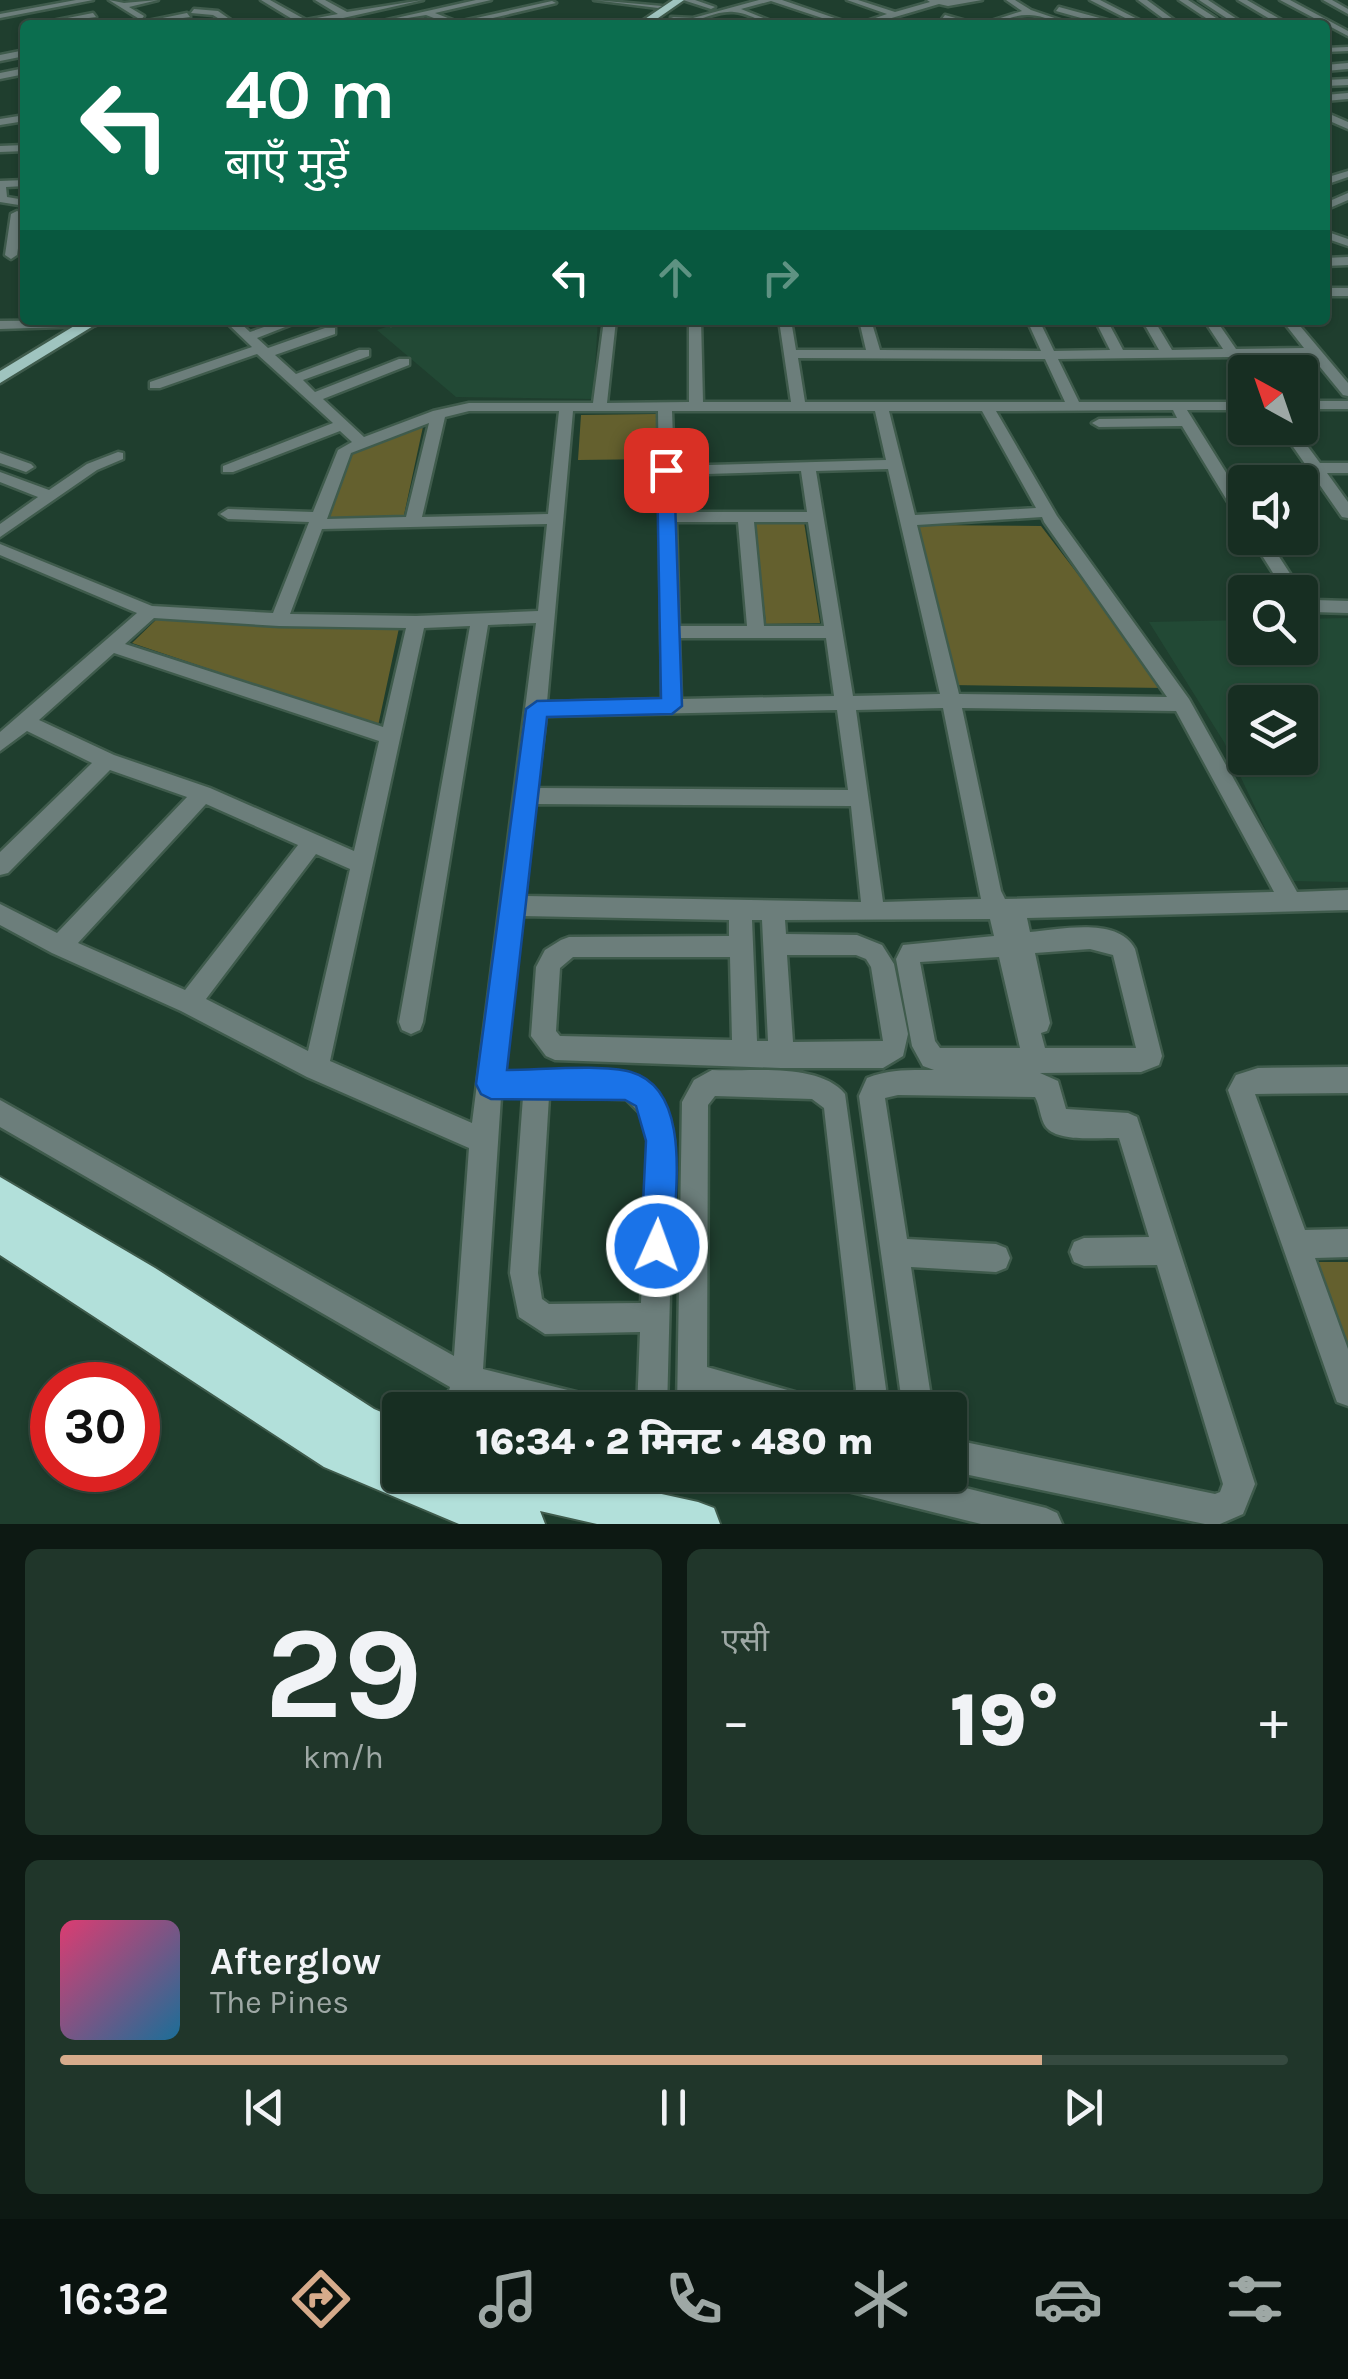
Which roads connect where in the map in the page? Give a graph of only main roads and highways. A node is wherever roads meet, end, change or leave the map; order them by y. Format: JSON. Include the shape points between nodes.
{"nodes":[{"id":1,"x":668,"y":0,"type":"edge"},
{"id":2,"x":679,"y":0,"type":"edge"},
{"id":3,"x":656,"y":12,"type":"junction"},
{"id":4,"x":641,"y":20,"type":"edge"},
{"id":5,"x":646,"y":20,"type":"edge"},
{"id":6,"x":79,"y":325,"type":"edge"},
{"id":7,"x":80,"y":325,"type":"edge"},
{"id":8,"x":0,"y":368,"type":"edge"},
{"id":9,"x":0,"y":378,"type":"edge"},
{"id":10,"x":0,"y":1196,"type":"edge"},
{"id":11,"x":0,"y":1233,"type":"edge"},
{"id":12,"x":154,"y":1310,"type":"junction"},
{"id":13,"x":382,"y":1434,"type":"edge"},
{"id":14,"x":382,"y":1463,"type":"edge"},
{"id":15,"x":471,"y":1492,"type":"edge"},
{"id":16,"x":513,"y":1492,"type":"edge"},
{"id":17,"x":524,"y":1524,"type":"edge"},
{"id":18,"x":698,"y":1524,"type":"edge"}],
"edges":[{"from":1,"to":3,"type":"main road"},
{"from":2,"to":3,"type":"main road"},
{"from":3,"to":4,"type":"main road"},
{"from":3,"to":5,"type":"main road"},
{"from":6,"to":8,"type":"main road"},
{"from":7,"to":9,"type":"main road"},
{"from":10,"to":12,"type":"highway"},
{"from":11,"to":12,"type":"highway"},
{"from":12,"to":13,"type":"highway"},
{"from":12,"to":14,"type":"highway","via":[[340,1452]]},
{"from":15,"to":17,"type":"highway"},
{"from":16,"to":18,"type":"highway"}]}
